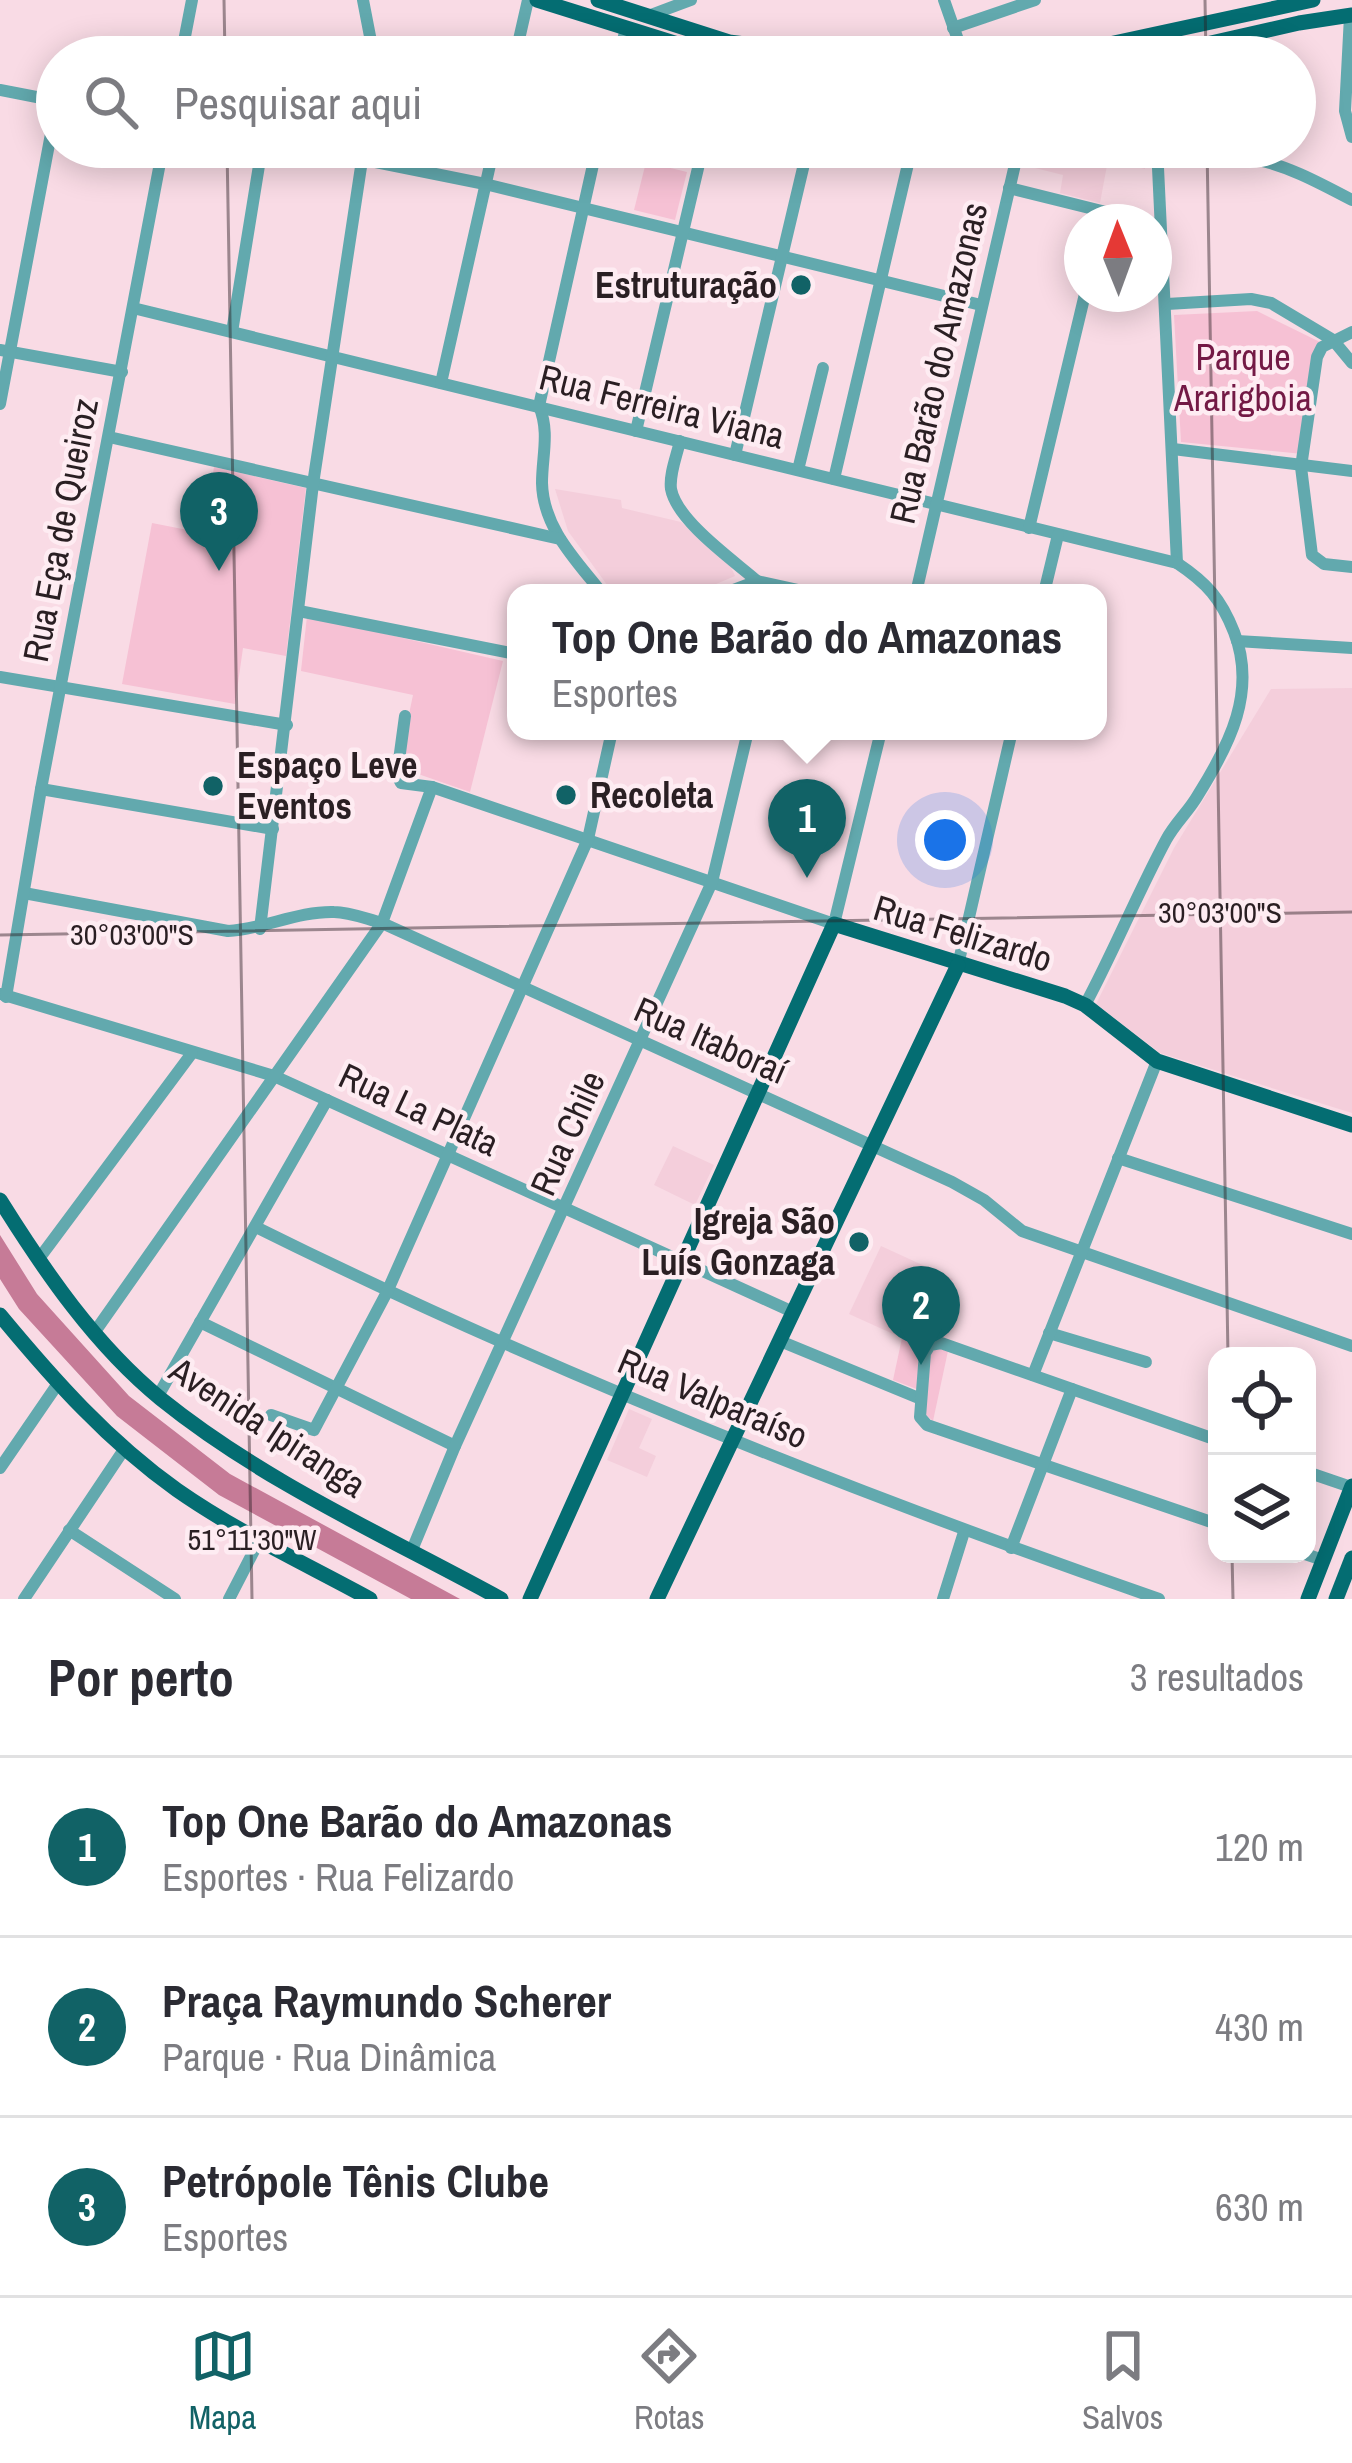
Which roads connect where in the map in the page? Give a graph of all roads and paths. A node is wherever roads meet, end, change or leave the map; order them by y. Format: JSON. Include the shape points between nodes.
{"nodes":[{"id":1,"x":192,"y":0,"type":"edge"},
{"id":2,"x":363,"y":0,"type":"edge"},
{"id":3,"x":533,"y":0,"type":"edge"},
{"id":4,"x":598,"y":0,"type":"edge"},
{"id":5,"x":690,"y":0,"type":"edge"},
{"id":6,"x":944,"y":0,"type":"edge"},
{"id":7,"x":1035,"y":0,"type":"edge"},
{"id":8,"x":1313,"y":0,"type":"edge"},
{"id":9,"x":1293,"y":2,"type":"edge"},
{"id":10,"x":1351,"y":15,"type":"edge"},
{"id":11,"x":649,"y":16,"type":"junction"},
{"id":12,"x":626,"y":28,"type":"junction"},
{"id":13,"x":953,"y":28,"type":"junction"},
{"id":14,"x":185,"y":36,"type":"edge"},
{"id":15,"x":370,"y":36,"type":"edge"},
{"id":16,"x":522,"y":36,"type":"edge"},
{"id":17,"x":624,"y":36,"type":"edge"},
{"id":18,"x":659,"y":36,"type":"edge"},
{"id":19,"x":691,"y":36,"type":"edge"},
{"id":20,"x":956,"y":36,"type":"edge"},
{"id":21,"x":1142,"y":36,"type":"edge"},
{"id":22,"x":1242,"y":36,"type":"edge"},
{"id":23,"x":0,"y":90,"type":"edge"},
{"id":24,"x":36,"y":97,"type":"edge"},
{"id":25,"x":1352,"y":137,"type":"edge"},
{"id":26,"x":43,"y":168,"type":"edge"},
{"id":27,"x":159,"y":168,"type":"edge"},
{"id":28,"x":259,"y":168,"type":"edge"},
{"id":29,"x":361,"y":168,"type":"edge"},
{"id":30,"x":422,"y":168,"type":"edge"},
{"id":31,"x":489,"y":168,"type":"edge"},
{"id":32,"x":592,"y":168,"type":"edge"},
{"id":33,"x":698,"y":168,"type":"edge"},
{"id":34,"x":803,"y":168,"type":"edge"},
{"id":35,"x":907,"y":168,"type":"edge"},
{"id":36,"x":1014,"y":168,"type":"edge"},
{"id":37,"x":1157,"y":168,"type":"edge"},
{"id":38,"x":1289,"y":168,"type":"edge"},
{"id":39,"x":485,"y":184,"type":"junction"},
{"id":40,"x":1009,"y":188,"type":"junction"},
{"id":41,"x":1352,"y":200,"type":"edge"},
{"id":42,"x":1155,"y":204,"type":"edge"},
{"id":43,"x":1064,"y":205,"type":"edge"},
{"id":44,"x":583,"y":208,"type":"junction"},
{"id":45,"x":682,"y":233,"type":"junction"},
{"id":46,"x":781,"y":255,"type":"junction"},
{"id":47,"x":880,"y":278,"type":"junction"},
{"id":48,"x":1172,"y":304,"type":"edge"},
{"id":49,"x":981,"y":305,"type":"junction"},
{"id":50,"x":133,"y":308,"type":"junction"},
{"id":51,"x":1081,"y":312,"type":"edge"},
{"id":52,"x":1167,"y":312,"type":"edge"},
{"id":53,"x":232,"y":332,"type":"junction"},
{"id":54,"x":1352,"y":332,"type":"edge"},
{"id":55,"x":1333,"y":340,"type":"junction"},
{"id":56,"x":5,"y":351,"type":"edge"},
{"id":57,"x":333,"y":356,"type":"junction"},
{"id":58,"x":1352,"y":363,"type":"edge"},
{"id":59,"x":823,"y":368,"type":"dead end"},
{"id":60,"x":122,"y":372,"type":"junction"},
{"id":61,"x":441,"y":383,"type":"junction"},
{"id":62,"x":0,"y":404,"type":"edge"},
{"id":63,"x":538,"y":406,"type":"junction"},
{"id":64,"x":636,"y":431,"type":"junction"},
{"id":65,"x":109,"y":437,"type":"junction"},
{"id":66,"x":680,"y":441,"type":"junction"},
{"id":67,"x":1173,"y":449,"type":"junction"},
{"id":68,"x":735,"y":455,"type":"junction"},
{"id":69,"x":1301,"y":467,"type":"junction"},
{"id":70,"x":798,"y":470,"type":"junction"},
{"id":71,"x":1352,"y":471,"type":"edge"},
{"id":72,"x":834,"y":479,"type":"junction"},
{"id":73,"x":314,"y":484,"type":"junction"},
{"id":74,"x":935,"y":505,"type":"junction"},
{"id":75,"x":1029,"y":528,"type":"junction"},
{"id":76,"x":1058,"y":535,"type":"junction"},
{"id":77,"x":560,"y":539,"type":"junction"},
{"id":78,"x":1178,"y":563,"type":"junction"},
{"id":79,"x":1352,"y":566,"type":"edge"},
{"id":80,"x":757,"y":581,"type":"junction"},
{"id":81,"x":595,"y":584,"type":"edge"},
{"id":82,"x":749,"y":584,"type":"edge"},
{"id":83,"x":771,"y":584,"type":"edge"},
{"id":84,"x":918,"y":584,"type":"edge"},
{"id":85,"x":1046,"y":584,"type":"edge"},
{"id":86,"x":299,"y":611,"type":"junction"},
{"id":87,"x":1237,"y":641,"type":"junction"},
{"id":88,"x":1352,"y":648,"type":"edge"},
{"id":89,"x":507,"y":652,"type":"edge"},
{"id":90,"x":0,"y":677,"type":"edge"},
{"id":91,"x":60,"y":688,"type":"junction"},
{"id":92,"x":405,"y":716,"type":"dead end"},
{"id":93,"x":286,"y":724,"type":"junction"},
{"id":94,"x":610,"y":740,"type":"edge"},
{"id":95,"x":746,"y":740,"type":"edge"},
{"id":96,"x":879,"y":740,"type":"edge"},
{"id":97,"x":1010,"y":740,"type":"edge"},
{"id":98,"x":432,"y":787,"type":"junction"},
{"id":99,"x":41,"y":789,"type":"junction"},
{"id":100,"x":273,"y":829,"type":"junction"},
{"id":101,"x":588,"y":839,"type":"junction"},
{"id":102,"x":712,"y":882,"type":"junction"},
{"id":103,"x":24,"y":893,"type":"junction"},
{"id":104,"x":382,"y":923,"type":"junction"},
{"id":105,"x":834,"y":924,"type":"junction"},
{"id":106,"x":260,"y":929,"type":"junction"},
{"id":107,"x":958,"y":965,"type":"junction"},
{"id":108,"x":522,"y":988,"type":"junction"},
{"id":109,"x":2,"y":996,"type":"edge"},
{"id":110,"x":1085,"y":1005,"type":"junction"},
{"id":111,"x":641,"y":1042,"type":"junction"},
{"id":112,"x":192,"y":1053,"type":"junction"},
{"id":113,"x":1157,"y":1061,"type":"junction"},
{"id":114,"x":274,"y":1076,"type":"junction"},
{"id":115,"x":757,"y":1093,"type":"junction"},
{"id":116,"x":327,"y":1100,"type":"junction"},
{"id":117,"x":1352,"y":1125,"type":"edge"},
{"id":118,"x":872,"y":1146,"type":"junction"},
{"id":119,"x":448,"y":1156,"type":"junction"},
{"id":120,"x":1118,"y":1158,"type":"junction"},
{"id":121,"x":0,"y":1200,"type":"edge"},
{"id":122,"x":566,"y":1209,"type":"junction"},
{"id":123,"x":256,"y":1227,"type":"junction"},
{"id":124,"x":1352,"y":1234,"type":"edge"},
{"id":125,"x":1081,"y":1252,"type":"junction"},
{"id":126,"x":38,"y":1260,"type":"junction"},
{"id":127,"x":681,"y":1262,"type":"junction"},
{"id":128,"x":387,"y":1292,"type":"junction"},
{"id":129,"x":793,"y":1312,"type":"junction"},
{"id":130,"x":0,"y":1315,"type":"edge"},
{"id":131,"x":200,"y":1322,"type":"junction"},
{"id":132,"x":94,"y":1333,"type":"junction"},
{"id":133,"x":1049,"y":1333,"type":"junction"},
{"id":134,"x":780,"y":1341,"type":"junction"},
{"id":135,"x":504,"y":1346,"type":"junction"},
{"id":136,"x":1352,"y":1346,"type":"edge"},
{"id":137,"x":1146,"y":1362,"type":"dead end"},
{"id":138,"x":1033,"y":1375,"type":"junction"},
{"id":139,"x":57,"y":1385,"type":"junction"},
{"id":140,"x":1072,"y":1388,"type":"junction"},
{"id":141,"x":333,"y":1390,"type":"junction"},
{"id":142,"x":623,"y":1392,"type":"junction"},
{"id":143,"x":158,"y":1396,"type":"junction"},
{"id":144,"x":921,"y":1399,"type":"junction"},
{"id":145,"x":271,"y":1415,"type":"dead end"},
{"id":146,"x":1208,"y":1437,"type":"edge"},
{"id":147,"x":733,"y":1440,"type":"junction"},
{"id":148,"x":455,"y":1446,"type":"junction"},
{"id":149,"x":124,"y":1448,"type":"junction"},
{"id":150,"x":1042,"y":1464,"type":"junction"},
{"id":151,"x":0,"y":1468,"type":"edge"},
{"id":152,"x":1316,"y":1475,"type":"edge"},
{"id":153,"x":1352,"y":1486,"type":"edge"},
{"id":154,"x":1208,"y":1521,"type":"edge"},
{"id":155,"x":69,"y":1530,"type":"junction"},
{"id":156,"x":964,"y":1532,"type":"junction"},
{"id":157,"x":260,"y":1539,"type":"junction"},
{"id":158,"x":1011,"y":1548,"type":"junction"},
{"id":159,"x":412,"y":1550,"type":"junction"},
{"id":160,"x":1316,"y":1558,"type":"edge"},
{"id":161,"x":1352,"y":1558,"type":"edge"},
{"id":162,"x":1323,"y":1560,"type":"junction"},
{"id":163,"x":152,"y":1593,"type":"edge"},
{"id":164,"x":24,"y":1599,"type":"edge"},
{"id":165,"x":175,"y":1599,"type":"edge"},
{"id":166,"x":229,"y":1599,"type":"edge"},
{"id":167,"x":370,"y":1599,"type":"edge"},
{"id":168,"x":501,"y":1599,"type":"edge"},
{"id":169,"x":530,"y":1599,"type":"edge"},
{"id":170,"x":657,"y":1599,"type":"edge"},
{"id":171,"x":943,"y":1599,"type":"edge"},
{"id":172,"x":1159,"y":1599,"type":"edge"},
{"id":173,"x":1308,"y":1599,"type":"edge"},
{"id":174,"x":1336,"y":1599,"type":"edge"}],
"edges":[{"from":1,"to":14,"type":"street"},
{"from":2,"to":15,"type":"street"},
{"from":3,"to":12,"type":"main road"},
{"from":3,"to":16,"type":"street"},
{"from":4,"to":11,"type":"main road"},
{"from":5,"to":11,"type":"street"},
{"from":6,"to":13,"type":"street"},
{"from":7,"to":13,"type":"street"},
{"from":8,"to":9,"type":"main road"},
{"from":9,"to":21,"type":"main road"},
{"from":10,"to":22,"type":"main road"},
{"from":10,"to":25,"type":"street","via":[[1345,67]]},
{"from":11,"to":19,"type":"main road"},
{"from":12,"to":17,"type":"street"},
{"from":12,"to":18,"type":"main road"},
{"from":13,"to":20,"type":"street"},
{"from":23,"to":24,"type":"street"},
{"from":26,"to":56,"type":"street"},
{"from":27,"to":50,"type":"street","name":"Rua Eça de Queiroz"},
{"from":28,"to":53,"type":"street"},
{"from":29,"to":57,"type":"street"},
{"from":30,"to":39,"type":"street"},
{"from":31,"to":39,"type":"street"},
{"from":32,"to":44,"type":"street"},
{"from":33,"to":45,"type":"street"},
{"from":34,"to":46,"type":"street"},
{"from":35,"to":47,"type":"street"},
{"from":36,"to":40,"type":"street","name":"Rua Barão do Amazonas"},
{"from":37,"to":42,"type":"street"},
{"from":38,"to":41,"type":"street"},
{"from":39,"to":44,"type":"street"},
{"from":39,"to":61,"type":"street"},
{"from":40,"to":43,"type":"street"},
{"from":40,"to":49,"type":"street","name":"Rua Barão do Amazonas"},
{"from":44,"to":45,"type":"street"},
{"from":44,"to":63,"type":"street"},
{"from":45,"to":46,"type":"street"},
{"from":45,"to":64,"type":"street"},
{"from":46,"to":47,"type":"street"},
{"from":46,"to":68,"type":"street"},
{"from":47,"to":49,"type":"street"},
{"from":47,"to":72,"type":"street"},
{"from":48,"to":55,"type":"street","via":[[1251,299]]},
{"from":49,"to":74,"type":"street","name":"Rua Barão do Amazonas"},
{"from":50,"to":53,"type":"street","name":"Rua Ferreira Viana"},
{"from":50,"to":60,"type":"street","name":"Rua Eça de Queiroz"},
{"from":51,"to":75,"type":"street"},
{"from":52,"to":67,"type":"street"},
{"from":53,"to":57,"type":"street","name":"Rua Ferreira Viana"},
{"from":54,"to":55,"type":"street"},
{"from":55,"to":58,"type":"street"},
{"from":55,"to":69,"type":"street","via":[[1313,372]]},
{"from":56,"to":60,"type":"street"},
{"from":56,"to":62,"type":"street"},
{"from":57,"to":61,"type":"street","name":"Rua Ferreira Viana"},
{"from":57,"to":73,"type":"street"},
{"from":59,"to":70,"type":"street"},
{"from":60,"to":65,"type":"street","name":"Rua Eça de Queiroz"},
{"from":61,"to":63,"type":"street","name":"Rua Ferreira Viana"},
{"from":63,"to":64,"type":"street","name":"Rua Ferreira Viana"},
{"from":63,"to":77,"type":"street","via":[[546,423],[542,486]]},
{"from":64,"to":66,"type":"street","name":"Rua Ferreira Viana"},
{"from":65,"to":73,"type":"street"},
{"from":65,"to":91,"type":"street","name":"Rua Eça de Queiroz"},
{"from":66,"to":68,"type":"street","name":"Rua Ferreira Viana"},
{"from":66,"to":80,"type":"street","via":[[671,477],[677,504]]},
{"from":67,"to":69,"type":"street"},
{"from":67,"to":78,"type":"street"},
{"from":68,"to":70,"type":"street","name":"Rua Ferreira Viana"},
{"from":69,"to":71,"type":"street"},
{"from":69,"to":79,"type":"street","via":[[1315,561]]},
{"from":70,"to":72,"type":"street","name":"Rua Ferreira Viana"},
{"from":72,"to":74,"type":"street","name":"Rua Ferreira Viana"},
{"from":73,"to":77,"type":"street"},
{"from":73,"to":86,"type":"street"},
{"from":74,"to":75,"type":"street","name":"Rua Ferreira Viana"},
{"from":74,"to":84,"type":"street","name":"Rua Barão do Amazonas"},
{"from":75,"to":76,"type":"street","name":"Rua Ferreira Viana"},
{"from":76,"to":78,"type":"street","name":"Rua Ferreira Viana"},
{"from":76,"to":85,"type":"street"},
{"from":77,"to":81,"type":"street"},
{"from":78,"to":87,"type":"street","via":[[1222,602]]},
{"from":80,"to":82,"type":"street"},
{"from":80,"to":83,"type":"street"},
{"from":86,"to":89,"type":"street"},
{"from":86,"to":93,"type":"street"},
{"from":87,"to":88,"type":"street"},
{"from":87,"to":110,"type":"street","via":[[1245,675],[1236,719]]},
{"from":90,"to":91,"type":"street"},
{"from":91,"to":93,"type":"street"},
{"from":91,"to":99,"type":"street","name":"Rua Eça de Queiroz"},
{"from":92,"to":98,"type":"street","name":"Rua Felizardo","via":[[398,780]]},
{"from":93,"to":100,"type":"street"},
{"from":94,"to":101,"type":"street"},
{"from":95,"to":102,"type":"street","name":"Rua Chile"},
{"from":96,"to":105,"type":"street"},
{"from":97,"to":107,"type":"street"},
{"from":98,"to":101,"type":"street","name":"Rua Felizardo"},
{"from":98,"to":104,"type":"street"},
{"from":99,"to":100,"type":"street"},
{"from":99,"to":103,"type":"street","name":"Rua Eça de Queiroz"},
{"from":100,"to":106,"type":"street"},
{"from":101,"to":102,"type":"street","name":"Rua Felizardo"},
{"from":101,"to":108,"type":"street"},
{"from":102,"to":105,"type":"street","name":"Rua Felizardo"},
{"from":102,"to":111,"type":"street","name":"Rua Chile"},
{"from":103,"to":106,"type":"street","name":"Rua Itaboraí","via":[[228,931]]},
{"from":103,"to":109,"type":"street","name":"Rua Eça de Queiroz"},
{"from":104,"to":106,"type":"street","name":"Rua Itaboraí","via":[[339,911]]},
{"from":104,"to":108,"type":"street","name":"Rua Itaboraí"},
{"from":104,"to":114,"type":"street"},
{"from":105,"to":107,"type":"main road","name":"Rua Felizardo"},
{"from":105,"to":115,"type":"main road"},
{"from":107,"to":110,"type":"main road","name":"Rua Felizardo"},
{"from":107,"to":118,"type":"main road"},
{"from":108,"to":111,"type":"street","name":"Rua Itaboraí"},
{"from":108,"to":119,"type":"street"},
{"from":109,"to":112,"type":"street","name":"Rua La Plata"},
{"from":110,"to":113,"type":"main road","name":"Rua Felizardo"},
{"from":111,"to":115,"type":"street","name":"Rua Itaboraí"},
{"from":111,"to":122,"type":"street","name":"Rua Chile"},
{"from":112,"to":114,"type":"street","name":"Rua La Plata"},
{"from":112,"to":126,"type":"street"},
{"from":113,"to":117,"type":"main road","name":"Rua Felizardo"},
{"from":113,"to":120,"type":"street"},
{"from":114,"to":116,"type":"street","name":"Rua La Plata"},
{"from":114,"to":132,"type":"street"},
{"from":115,"to":118,"type":"street","name":"Rua Itaboraí"},
{"from":115,"to":127,"type":"main road"},
{"from":116,"to":119,"type":"street","name":"Rua La Plata"},
{"from":116,"to":123,"type":"street"},
{"from":118,"to":125,"type":"street","name":"Rua Itaboraí","via":[[984,1199],[1022,1231]]},
{"from":118,"to":129,"type":"main road"},
{"from":119,"to":122,"type":"street","name":"Rua La Plata"},
{"from":119,"to":128,"type":"street"},
{"from":120,"to":124,"type":"street"},
{"from":120,"to":125,"type":"street"},
{"from":121,"to":126,"type":"main road","name":"Avenida Ipiranga"},
{"from":122,"to":127,"type":"street","name":"Rua La Plata"},
{"from":122,"to":135,"type":"street","name":"Rua Chile"},
{"from":123,"to":128,"type":"street","name":"Rua Valparaíso"},
{"from":123,"to":131,"type":"street"},
{"from":125,"to":133,"type":"street"},
{"from":125,"to":136,"type":"street","name":"Rua Itaboraí"},
{"from":126,"to":132,"type":"main road","name":"Avenida Ipiranga"},
{"from":127,"to":129,"type":"street","name":"Rua La Plata"},
{"from":127,"to":142,"type":"main road"},
{"from":128,"to":135,"type":"street","name":"Rua Valparaíso"},
{"from":128,"to":141,"type":"street"},
{"from":129,"to":134,"type":"main road"},
{"from":130,"to":139,"type":"main road"},
{"from":131,"to":141,"type":"street"},
{"from":131,"to":143,"type":"street"},
{"from":132,"to":143,"type":"main road","name":"Avenida Ipiranga"},
{"from":133,"to":137,"type":"street"},
{"from":133,"to":138,"type":"street"},
{"from":134,"to":144,"type":"street"},
{"from":134,"to":147,"type":"main road"},
{"from":135,"to":142,"type":"street","name":"Rua Valparaíso"},
{"from":135,"to":148,"type":"street","name":"Rua Chile"},
{"from":138,"to":140,"type":"street"},
{"from":138,"to":144,"type":"street","via":[[930,1345]]},
{"from":139,"to":149,"type":"main road"},
{"from":139,"to":151,"type":"street"},
{"from":140,"to":146,"type":"street"},
{"from":140,"to":150,"type":"street"},
{"from":141,"to":145,"type":"street","via":[[314,1430]]},
{"from":141,"to":148,"type":"street"},
{"from":142,"to":147,"type":"street","name":"Rua Valparaíso"},
{"from":142,"to":169,"type":"main road"},
{"from":143,"to":159,"type":"main road","name":"Avenida Ipiranga","via":[[295,1491]]},
{"from":144,"to":150,"type":"street","via":[[927,1425]]},
{"from":147,"to":156,"type":"street","name":"Rua Valparaíso"},
{"from":147,"to":170,"type":"main road"},
{"from":148,"to":159,"type":"street","name":"Rua Chile"},
{"from":149,"to":155,"type":"street"},
{"from":149,"to":157,"type":"main road"},
{"from":150,"to":154,"type":"street"},
{"from":150,"to":158,"type":"street"},
{"from":152,"to":153,"type":"street"},
{"from":153,"to":162,"type":"main road"},
{"from":155,"to":163,"type":"street"},
{"from":155,"to":164,"type":"street"},
{"from":156,"to":158,"type":"street","name":"Rua Valparaíso"},
{"from":156,"to":171,"type":"street"},
{"from":157,"to":166,"type":"street"},
{"from":157,"to":167,"type":"main road"},
{"from":158,"to":172,"type":"street","name":"Rua Valparaíso"},
{"from":159,"to":168,"type":"main road","name":"Avenida Ipiranga"},
{"from":160,"to":162,"type":"street"},
{"from":161,"to":174,"type":"main road"},
{"from":162,"to":173,"type":"main road"},
{"from":163,"to":165,"type":"street"}]}
